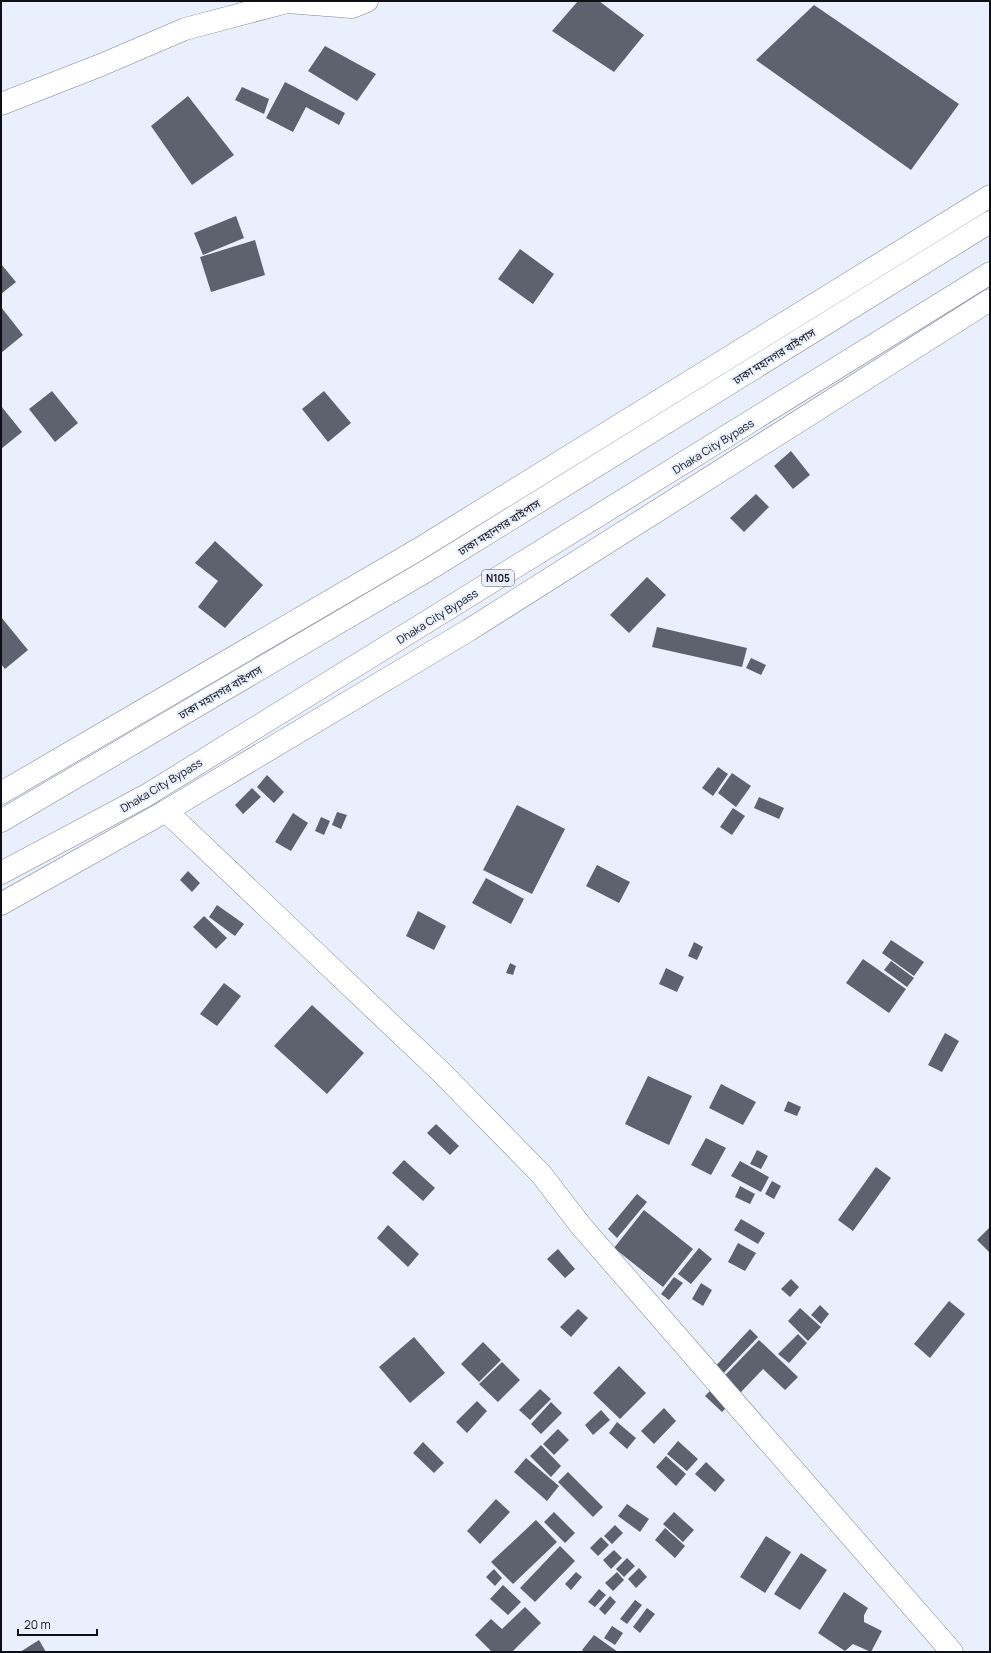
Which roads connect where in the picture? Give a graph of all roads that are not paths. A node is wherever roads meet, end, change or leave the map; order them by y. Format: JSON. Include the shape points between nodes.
{"nodes":[{"id":1,"x":367,"y":1,"type":"edge"},
{"id":2,"x":1,"y":104,"type":"edge"},
{"id":3,"x":990,"y":196,"type":"edge"},
{"id":4,"x":990,"y":222,"type":"edge"},
{"id":5,"x":990,"y":273,"type":"edge"},
{"id":6,"x":990,"y":300,"type":"edge"},
{"id":7,"x":1,"y":793,"type":"edge"},
{"id":8,"x":166,"y":811,"type":"junction"},
{"id":9,"x":1,"y":821,"type":"edge"},
{"id":10,"x":1,"y":873,"type":"edge"},
{"id":11,"x":1,"y":904,"type":"edge"},
{"id":12,"x":952,"y":1652,"type":"edge"}],
"edges":[{"from":1,"to":2,"type":"main road","via":[[352,7],[287,2],[185,29]]},
{"from":3,"to":7,"type":"main road","via":[[419,549]]},
{"from":4,"to":9,"type":"main road","name":"ঢাকা মহানগর বাইপাস","via":[[428,570]]},
{"from":5,"to":10,"type":"main road","name":"Dhaka City Bypass","number":"N105","via":[[147,795]]},
{"from":6,"to":8,"type":"main road","via":[[469,630]]},
{"from":8,"to":11,"type":"main road"},
{"from":8,"to":12,"type":"main road","via":[[441,1072],[541,1174],[581,1226]]}]}
